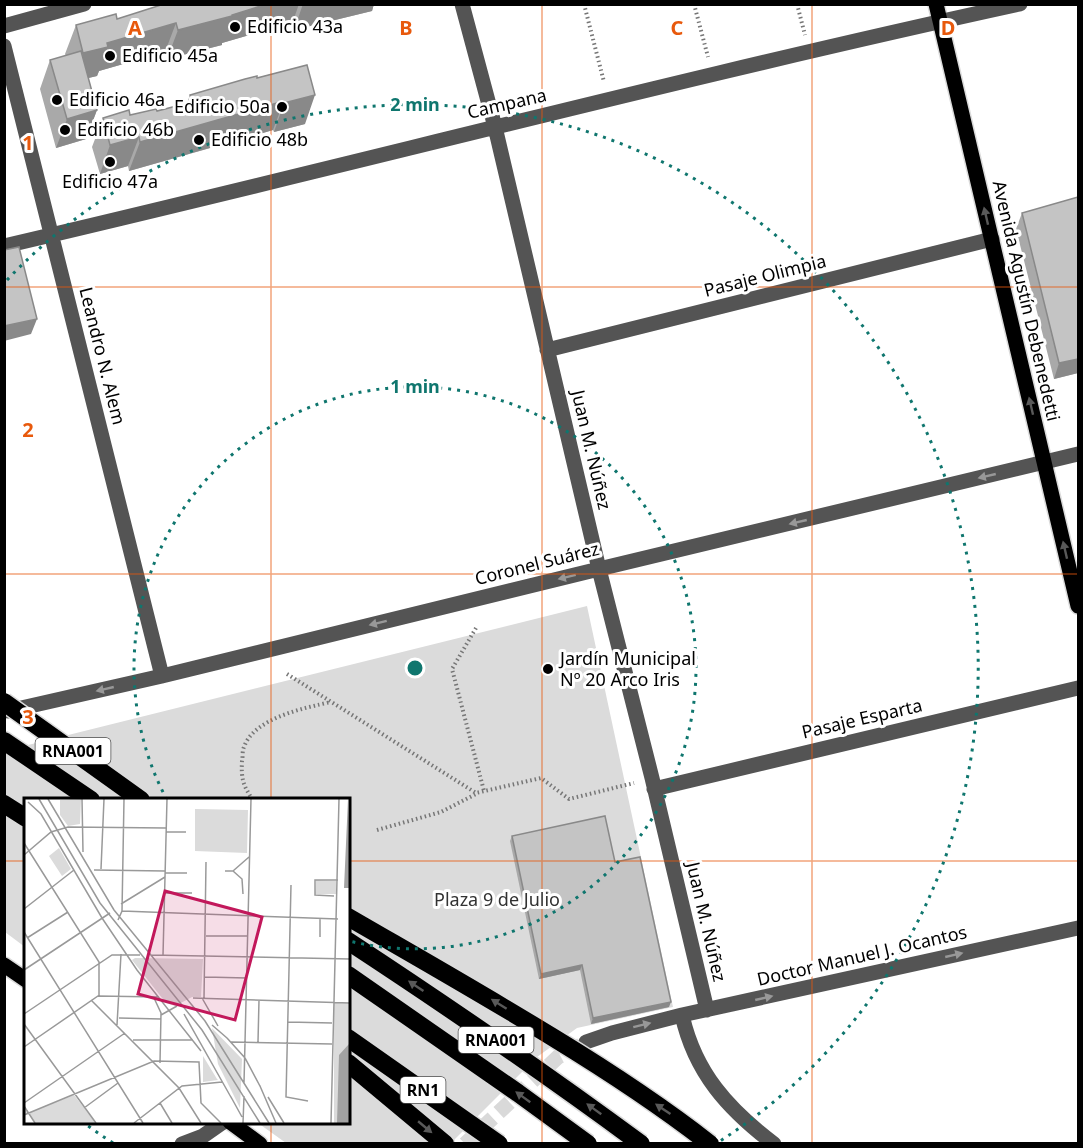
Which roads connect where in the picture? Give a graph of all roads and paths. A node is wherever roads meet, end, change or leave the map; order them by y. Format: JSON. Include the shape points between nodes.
{"nodes":[{"id":1,"x":84,"y":4,"type":"edge"},
{"id":2,"x":462,"y":4,"type":"edge"},
{"id":3,"x":584,"y":4,"type":"edge"},
{"id":4,"x":694,"y":4,"type":"edge"},
{"id":5,"x":797,"y":4,"type":"edge"},
{"id":6,"x":936,"y":4,"type":"edge"},
{"id":7,"x":1020,"y":4,"type":"edge"},
{"id":8,"x":940,"y":22,"type":"junction"},
{"id":9,"x":4,"y":26,"type":"edge"},
{"id":10,"x":4,"y":46,"type":"edge"},
{"id":11,"x":809,"y":53,"type":"junction"},
{"id":12,"x":712,"y":76,"type":"junction"},
{"id":13,"x":609,"y":100,"type":"junction"},
{"id":14,"x":495,"y":127,"type":"junction"},
{"id":15,"x":52,"y":235,"type":"junction"},
{"id":16,"x":992,"y":239,"type":"junction"},
{"id":17,"x":4,"y":246,"type":"edge"},
{"id":18,"x":547,"y":350,"type":"junction"},
{"id":19,"x":1078,"y":454,"type":"edge"},
{"id":20,"x":1044,"y":463,"type":"junction"},
{"id":21,"x":599,"y":569,"type":"junction"},
{"id":22,"x":1078,"y":606,"type":"edge"},
{"id":23,"x":476,"y":628,"type":"dead end"},
{"id":24,"x":287,"y":674,"type":"dead end"},
{"id":25,"x":162,"y":676,"type":"junction"},
{"id":26,"x":1078,"y":688,"type":"edge"},
{"id":27,"x":4,"y":702,"type":"edge"},
{"id":28,"x":331,"y":702,"type":"junction"},
{"id":29,"x":4,"y":712,"type":"edge"},
{"id":30,"x":4,"y":741,"type":"edge"},
{"id":31,"x":653,"y":784,"type":"junction"},
{"id":32,"x":484,"y":791,"type":"junction"},
{"id":33,"x":476,"y":794,"type":"junction"},
{"id":34,"x":88,"y":798,"type":"edge"},
{"id":35,"x":137,"y":798,"type":"edge"},
{"id":36,"x":252,"y":798,"type":"edge"},
{"id":37,"x":4,"y":804,"type":"edge"},
{"id":38,"x":24,"y":817,"type":"edge"},
{"id":39,"x":377,"y":830,"type":"dead end"},
{"id":40,"x":350,"y":918,"type":"edge"},
{"id":41,"x":1078,"y":928,"type":"edge"},
{"id":42,"x":350,"y":942,"type":"edge"},
{"id":43,"x":4,"y":965,"type":"edge"},
{"id":44,"x":350,"y":976,"type":"edge"},
{"id":45,"x":24,"y":979,"type":"edge"},
{"id":46,"x":707,"y":1010,"type":"junction"},
{"id":47,"x":682,"y":1016,"type":"junction"},
{"id":48,"x":350,"y":1039,"type":"edge"},
{"id":49,"x":586,"y":1042,"type":"tunnel mouth"},
{"id":50,"x":350,"y":1065,"type":"edge"},
{"id":51,"x":221,"y":1124,"type":"edge"},
{"id":52,"x":233,"y":1124,"type":"edge"},
{"id":53,"x":185,"y":1143,"type":"edge"},
{"id":54,"x":260,"y":1143,"type":"edge"},
{"id":55,"x":445,"y":1143,"type":"edge"},
{"id":56,"x":499,"y":1143,"type":"edge"},
{"id":57,"x":588,"y":1143,"type":"edge"},
{"id":58,"x":641,"y":1143,"type":"edge"},
{"id":59,"x":710,"y":1143,"type":"edge"},
{"id":60,"x":774,"y":1143,"type":"edge"}],
"edges":[{"from":1,"to":9,"type":"street"},
{"from":2,"to":14,"type":"street","name":"Juan M. Núñez"},
{"from":3,"to":13,"type":"path"},
{"from":4,"to":12,"type":"path"},
{"from":5,"to":11,"type":"path"},
{"from":6,"to":8,"type":"main road","name":"Avenida Agustín Debenedetti"},
{"from":7,"to":8,"type":"street","name":"Campana"},
{"from":8,"to":11,"type":"street","name":"Campana"},
{"from":16,"to":8,"type":"main road","name":"Avenida Agustín Debenedetti","one_way":true},
{"from":10,"to":15,"type":"street","name":"Leandro N. Alem"},
{"from":11,"to":12,"type":"street","name":"Campana"},
{"from":12,"to":13,"type":"street","name":"Campana"},
{"from":13,"to":14,"type":"street","name":"Campana"},
{"from":14,"to":15,"type":"street","name":"Campana"},
{"from":14,"to":18,"type":"street","name":"Juan M. Núñez"},
{"from":15,"to":17,"type":"street","name":"Campana"},
{"from":15,"to":25,"type":"street","name":"Leandro N. Alem"},
{"from":16,"to":18,"type":"street","name":"Pasaje Olimpia"},
{"from":20,"to":16,"type":"main road","name":"Avenida Agustín Debenedetti","one_way":true},
{"from":18,"to":21,"type":"street","name":"Juan M. Núñez"},
{"from":19,"to":20,"type":"street","name":"Coronel Suárez"},
{"from":20,"to":21,"type":"street","name":"Coronel Suárez","one_way":true},
{"from":22,"to":20,"type":"main road","name":"Avenida Agustín Debenedetti","one_way":true},
{"from":21,"to":25,"type":"street","name":"Coronel Suárez","one_way":true},
{"from":21,"to":31,"type":"street","name":"Juan M. Núñez"},
{"from":23,"to":32,"type":"path","via":[[452,669]]},
{"from":24,"to":28,"type":"path"},
{"from":25,"to":29,"type":"street","name":"Coronel Suárez","one_way":true},
{"from":26,"to":31,"type":"street","name":"Pasaje Esparta"},
{"from":27,"to":35,"type":"highway","number":"RNA001","bridge":true},
{"from":28,"to":33,"type":"path"},
{"from":28,"to":36,"type":"path","via":[[279,717],[255,730],[243,747],[244,788]]},
{"from":30,"to":34,"type":"highway"},
{"from":31,"to":32,"type":"path","via":[[569,799],[541,778]]},
{"from":31,"to":46,"type":"street","name":"Juan M. Núñez"},
{"from":32,"to":33,"type":"path"},
{"from":33,"to":39,"type":"path","via":[[441,812]]},
{"from":37,"to":38,"type":"highway"},
{"from":59,"to":40,"type":"highway","one_way":true,"bridge":true,"via":[[609,1072]]},
{"from":46,"to":41,"type":"street","name":"Doctor Manuel J. Ocantos","one_way":true},
{"from":58,"to":42,"type":"highway","number":"RNA001","one_way":true,"bridge":true},
{"from":43,"to":45,"type":"main road"},
{"from":57,"to":44,"type":"highway","one_way":true,"bridge":true},
{"from":46,"to":47,"type":"street","name":"Doctor Manuel J. Ocantos"},
{"from":49,"to":47,"type":"street","name":"Doctor Manuel J. Ocantos","one_way":true},
{"from":47,"to":60,"type":"street","via":[[692,1051],[715,1088],[745,1121]]},
{"from":48,"to":56,"type":"highway","number":"RN1","bridge":true},
{"from":50,"to":55,"type":"highway","one_way":true},
{"from":51,"to":53,"type":"street"},
{"from":52,"to":54,"type":"main road"}]}
